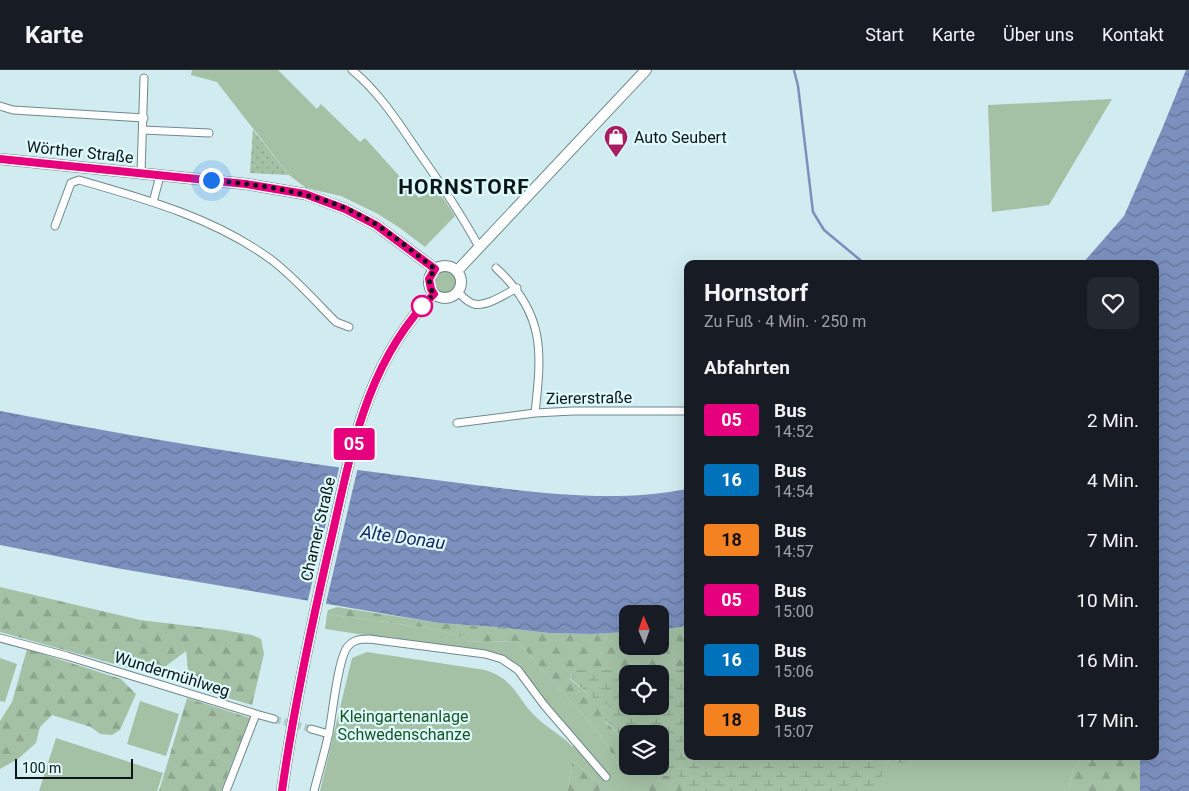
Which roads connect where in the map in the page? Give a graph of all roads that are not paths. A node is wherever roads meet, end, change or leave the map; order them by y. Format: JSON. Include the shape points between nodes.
{"nodes":[{"id":1,"x":352,"y":70,"type":"edge"},
{"id":2,"x":646,"y":70,"type":"edge"},
{"id":3,"x":144,"y":78,"type":"dead end"},
{"id":4,"x":0,"y":106,"type":"edge"},
{"id":5,"x":144,"y":118,"type":"junction"},
{"id":6,"x":143,"y":130,"type":"junction"},
{"id":7,"x":210,"y":133,"type":"dead end"},
{"id":8,"x":0,"y":159,"type":"edge"},
{"id":9,"x":141,"y":173,"type":"junction"},
{"id":10,"x":160,"y":176,"type":"junction"},
{"id":11,"x":153,"y":202,"type":"junction"},
{"id":12,"x":55,"y":226,"type":"dead end"},
{"id":13,"x":479,"y":247,"type":"junction"},
{"id":14,"x":459,"y":268,"type":"junction"},
{"id":15,"x":496,"y":268,"type":"dead end"},
{"id":16,"x":435,"y":269,"type":"junction"},
{"id":17,"x":517,"y":288,"type":"junction"},
{"id":18,"x":458,"y":292,"type":"junction"},
{"id":19,"x":434,"y":294,"type":"junction"},
{"id":20,"x":349,"y":327,"type":"dead end"},
{"id":21,"x":683,"y":411,"type":"dead end"},
{"id":22,"x":535,"y":413,"type":"junction"},
{"id":23,"x":457,"y":423,"type":"dead end"},
{"id":24,"x":0,"y":638,"type":"edge"},
{"id":25,"x":256,"y":714,"type":"junction"},
{"id":26,"x":274,"y":720,"type":"tunnel mouth"},
{"id":27,"x":311,"y":729,"type":"tunnel mouth"},
{"id":28,"x":329,"y":734,"type":"junction"},
{"id":29,"x":606,"y":777,"type":"dead end"},
{"id":30,"x":226,"y":791,"type":"edge"},
{"id":31,"x":282,"y":791,"type":"edge"},
{"id":32,"x":314,"y":791,"type":"edge"}],
"edges":[{"from":1,"to":13,"type":"street","via":[[395,117]]},
{"from":2,"to":13,"type":"main road"},
{"from":3,"to":5,"type":"street"},
{"from":4,"to":5,"type":"street","via":[[13,110]]},
{"from":5,"to":6,"type":"street"},
{"from":6,"to":7,"type":"street"},
{"from":6,"to":9,"type":"street"},
{"from":8,"to":9,"type":"main road","name":"Wörther Straße"},
{"from":9,"to":10,"type":"main road","name":"Wörther Straße"},
{"from":10,"to":11,"type":"street"},
{"from":10,"to":16,"type":"main road","name":"Wörther Straße","via":[[266,186],[327,201],[376,225]]},
{"from":11,"to":12,"type":"street","via":[[79,180],[71,182]]},
{"from":11,"to":20,"type":"street","via":[[218,228],[256,250],[274,262],[336,322]]},
{"from":13,"to":14,"type":"main road"},
{"from":14,"to":16,"type":"main road"},
{"from":14,"to":18,"type":"main road","via":[[462,284]]},
{"from":15,"to":17,"type":"street","name":"Ziererstraße"},
{"from":16,"to":19,"type":"main road","via":[[429,279]]},
{"from":17,"to":18,"type":"street","via":[[485,304],[467,301]]},
{"from":17,"to":22,"type":"street","name":"Ziererstraße","via":[[530,310],[537,337],[540,372]]},
{"from":18,"to":19,"type":"main road","via":[[444,298]]},
{"from":19,"to":31,"type":"main road","name":"Chamer Straße","via":[[408,324],[385,360],[357,430],[308,640]]},
{"from":21,"to":22,"type":"street","name":"Ziererstraße"},
{"from":22,"to":23,"type":"street"},
{"from":24,"to":25,"type":"street","name":"Wundermühlweg"},
{"from":25,"to":26,"type":"street","name":"Wundermühlweg"},
{"from":25,"to":30,"type":"street"},
{"from":27,"to":28,"type":"street"},
{"from":28,"to":29,"type":"street","via":[[342,660],[353,641],[369,639],[484,654],[502,659],[518,670]]},
{"from":28,"to":32,"type":"street"}]}
